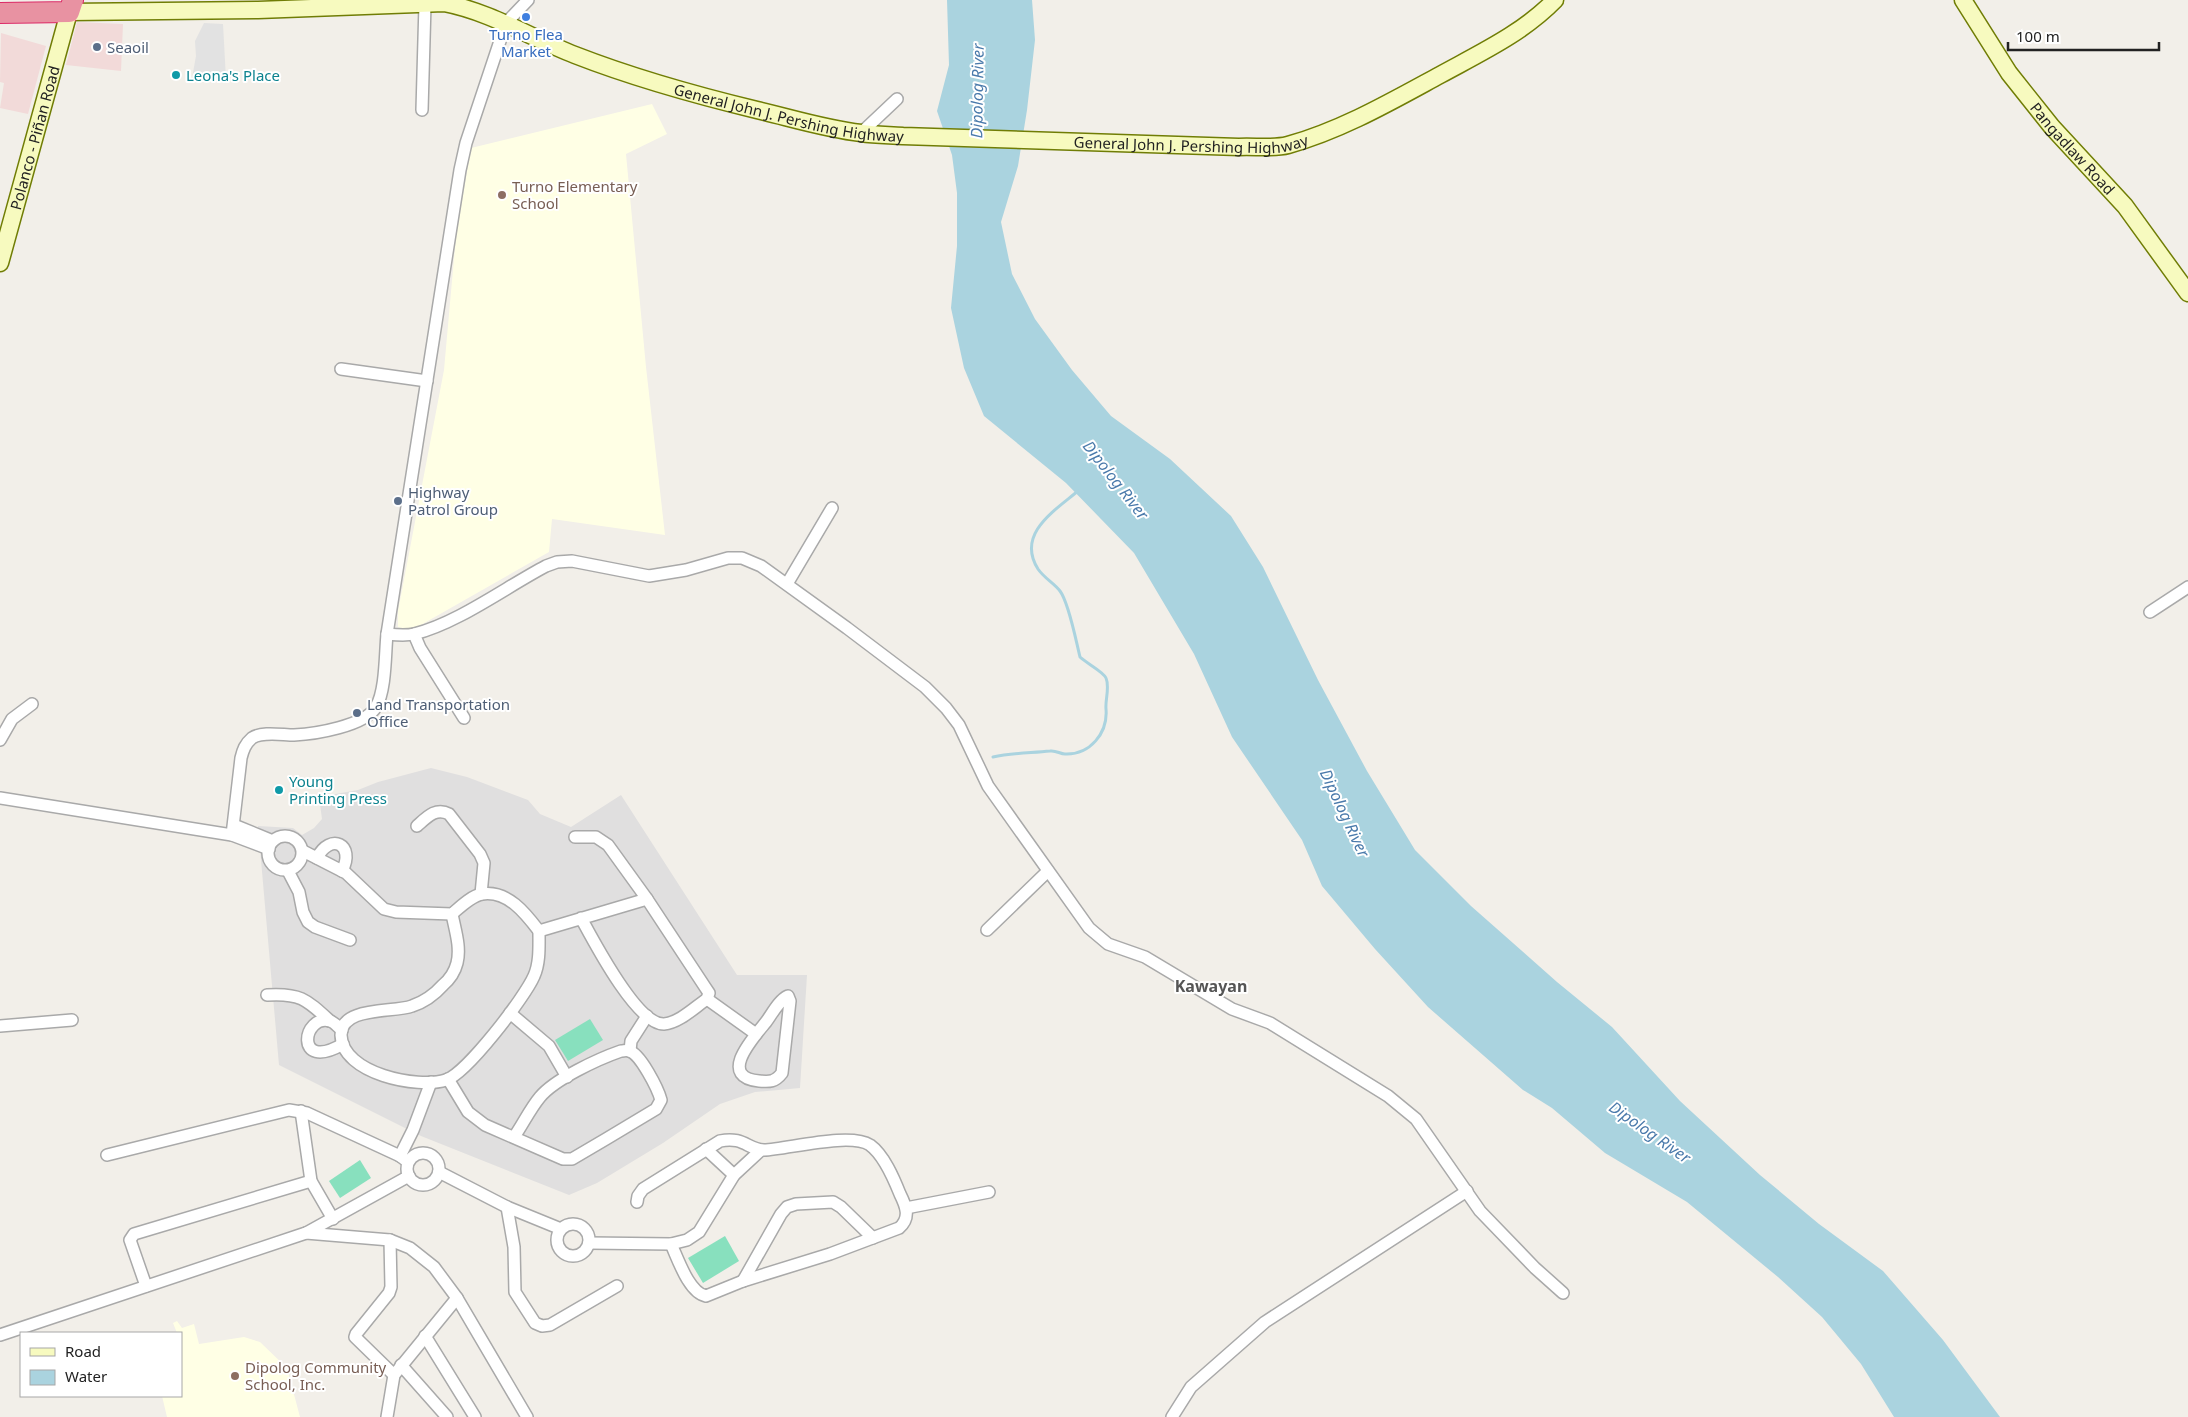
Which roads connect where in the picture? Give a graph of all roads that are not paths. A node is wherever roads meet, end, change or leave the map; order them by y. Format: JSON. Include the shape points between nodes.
{"nodes":[{"id":1,"x":528,"y":0,"type":"edge"},
{"id":2,"x":1555,"y":0,"type":"edge"},
{"id":3,"x":1963,"y":0,"type":"edge"},
{"id":4,"x":425,"y":4,"type":"junction"},
{"id":5,"x":71,"y":6,"type":"edge"},
{"id":6,"x":0,"y":13,"type":"edge"},
{"id":7,"x":506,"y":24,"type":"junction"},
{"id":8,"x":896,"y":99,"type":"dead end"},
{"id":9,"x":422,"y":110,"type":"dead end"},
{"id":10,"x":861,"y":133,"type":"junction"},
{"id":11,"x":0,"y":263,"type":"edge"},
{"id":12,"x":2188,"y":293,"type":"edge"},
{"id":13,"x":341,"y":369,"type":"dead end"},
{"id":14,"x":427,"y":381,"type":"junction"},
{"id":15,"x":832,"y":508,"type":"dead end"},
{"id":16,"x":787,"y":584,"type":"junction"},
{"id":17,"x":2188,"y":587,"type":"edge"},
{"id":18,"x":2150,"y":612,"type":"dead end"},
{"id":19,"x":387,"y":634,"type":"junction"},
{"id":20,"x":414,"y":634,"type":"junction"},
{"id":21,"x":32,"y":704,"type":"dead end"},
{"id":22,"x":464,"y":718,"type":"dead end"},
{"id":23,"x":0,"y":740,"type":"edge"},
{"id":24,"x":0,"y":798,"type":"edge"},
{"id":25,"x":417,"y":826,"type":"dead end"},
{"id":26,"x":233,"y":830,"type":"junction"},
{"id":27,"x":575,"y":837,"type":"dead end"},
{"id":28,"x":271,"y":845,"type":"junction"},
{"id":29,"x":303,"y":851,"type":"junction"},
{"id":30,"x":318,"y":858,"type":"junction"},
{"id":31,"x":288,"y":871,"type":"junction"},
{"id":32,"x":342,"y":871,"type":"junction"},
{"id":33,"x":1048,"y":871,"type":"junction"},
{"id":34,"x":481,"y":894,"type":"junction"},
{"id":35,"x":647,"y":899,"type":"junction"},
{"id":36,"x":452,"y":914,"type":"junction"},
{"id":37,"x":581,"y":918,"type":"junction"},
{"id":38,"x":987,"y":930,"type":"dead end"},
{"id":39,"x":539,"y":931,"type":"junction"},
{"id":40,"x":350,"y":940,"type":"dead end"},
{"id":41,"x":267,"y":995,"type":"dead end"},
{"id":42,"x":707,"y":999,"type":"junction"},
{"id":43,"x":510,"y":1013,"type":"junction"},
{"id":44,"x":646,"y":1016,"type":"junction"},
{"id":45,"x":72,"y":1020,"type":"dead end"},
{"id":46,"x":330,"y":1021,"type":"junction"},
{"id":47,"x":0,"y":1026,"type":"edge"},
{"id":48,"x":342,"y":1030,"type":"junction"},
{"id":49,"x":756,"y":1034,"type":"junction"},
{"id":50,"x":343,"y":1044,"type":"junction"},
{"id":51,"x":630,"y":1051,"type":"junction"},
{"id":52,"x":567,"y":1077,"type":"junction"},
{"id":53,"x":448,"y":1079,"type":"junction"},
{"id":54,"x":431,"y":1082,"type":"junction"},
{"id":55,"x":301,"y":1111,"type":"junction"},
{"id":56,"x":514,"y":1137,"type":"junction"},
{"id":57,"x":706,"y":1149,"type":"junction"},
{"id":58,"x":762,"y":1150,"type":"junction"},
{"id":59,"x":107,"y":1155,"type":"dead end"},
{"id":60,"x":404,"y":1159,"type":"junction"},
{"id":61,"x":439,"y":1172,"type":"junction"},
{"id":62,"x":734,"y":1175,"type":"junction"},
{"id":63,"x":409,"y":1176,"type":"junction"},
{"id":64,"x":311,"y":1181,"type":"junction"},
{"id":65,"x":1467,"y":1191,"type":"junction"},
{"id":66,"x":988,"y":1192,"type":"dead end"},
{"id":67,"x":637,"y":1202,"type":"dead end"},
{"id":68,"x":507,"y":1207,"type":"junction"},
{"id":69,"x":906,"y":1208,"type":"junction"},
{"id":70,"x":333,"y":1219,"type":"junction"},
{"id":71,"x":562,"y":1229,"type":"junction"},
{"id":72,"x":306,"y":1233,"type":"junction"},
{"id":73,"x":873,"y":1238,"type":"junction"},
{"id":74,"x":390,"y":1240,"type":"junction"},
{"id":75,"x":589,"y":1243,"type":"junction"},
{"id":76,"x":671,"y":1244,"type":"junction"},
{"id":77,"x":743,"y":1281,"type":"junction"},
{"id":78,"x":146,"y":1286,"type":"junction"},
{"id":79,"x":617,"y":1286,"type":"dead end"},
{"id":80,"x":1563,"y":1293,"type":"dead end"},
{"id":81,"x":457,"y":1298,"type":"junction"},
{"id":82,"x":0,"y":1335,"type":"edge"},
{"id":83,"x":425,"y":1336,"type":"junction"},
{"id":84,"x":401,"y":1365,"type":"junction"},
{"id":85,"x":394,"y":1375,"type":"junction"},
{"id":86,"x":387,"y":1417,"type":"edge"},
{"id":87,"x":447,"y":1417,"type":"edge"},
{"id":88,"x":475,"y":1417,"type":"edge"},
{"id":89,"x":527,"y":1417,"type":"edge"},
{"id":90,"x":1172,"y":1417,"type":"edge"}],
"edges":[{"from":1,"to":7,"type":"street"},
{"from":2,"to":10,"type":"main road","name":"General John J. Pershing Highway","via":[[1501,42],[1327,133],[1286,146]]},
{"from":3,"to":12,"type":"main road","name":"Pangadlaw Road","via":[[2010,73],[2052,127],[2125,206]]},
{"from":4,"to":5,"type":"main road","name":"General John J. Pershing Highway","via":[[258,10]]},
{"from":4,"to":7,"type":"main road","name":"General John J. Pershing Highway","via":[[465,7]]},
{"from":4,"to":9,"type":"street"},
{"from":5,"to":6,"type":"highway","name":"General John J. Pershing Highway"},
{"from":5,"to":11,"type":"main road","name":"Polanco - Piñan Road"},
{"from":7,"to":10,"type":"main road","name":"General John J. Pershing Highway","via":[[637,78],[714,100]]},
{"from":7,"to":14,"type":"street","via":[[460,170]]},
{"from":8,"to":10,"type":"street"},
{"from":13,"to":14,"type":"street"},
{"from":14,"to":19,"type":"street"},
{"from":15,"to":16,"type":"street"},
{"from":16,"to":20,"type":"street","via":[[761,566],[742,558],[728,558],[649,576],[572,561],[557,562],[459,615]]},
{"from":16,"to":33,"type":"street","via":[[925,687],[946,708],[959,725],[988,786]]},
{"from":17,"to":18,"type":"street"},
{"from":19,"to":20,"type":"street"},
{"from":19,"to":26,"type":"street","via":[[382,690],[376,707],[368,716],[322,731],[262,735],[253,738],[243,748]]},
{"from":20,"to":22,"type":"street"},
{"from":21,"to":23,"type":"street","via":[[12,718]]},
{"from":24,"to":26,"type":"street"},
{"from":25,"to":34,"type":"street","via":[[434,812],[449,814],[484,863]]},
{"from":26,"to":28,"type":"street"},
{"from":27,"to":35,"type":"street","via":[[596,837],[608,845]]},
{"from":28,"to":29,"type":"street","via":[[282,836],[291,837],[299,842]]},
{"from":28,"to":31,"type":"street","via":[[268,857],[272,865]]},
{"from":29,"to":30,"type":"street"},
{"from":29,"to":31,"type":"street","via":[[299,864]]},
{"from":30,"to":32,"type":"street"},
{"from":30,"to":32,"type":"street","via":[[332,843],[340,845],[347,853]]},
{"from":31,"to":40,"type":"street","via":[[299,892],[308,922]]},
{"from":32,"to":36,"type":"street","via":[[384,909]]},
{"from":33,"to":38,"type":"street"},
{"from":33,"to":65,"type":"street","via":[[1100,938],[1151,960],[1232,1009],[1270,1023],[1402,1108],[1416,1119]]},
{"from":34,"to":36,"type":"street"},
{"from":34,"to":39,"type":"street","via":[[510,900]]},
{"from":35,"to":37,"type":"street"},
{"from":35,"to":42,"type":"street","via":[[705,986],[709,993]]},
{"from":36,"to":48,"type":"street","via":[[458,962],[446,982],[410,1007],[356,1015]]},
{"from":37,"to":39,"type":"street"},
{"from":37,"to":44,"type":"street","via":[[609,969]]},
{"from":39,"to":43,"type":"street","via":[[535,975]]},
{"from":41,"to":46,"type":"street","via":[[301,997]]},
{"from":42,"to":44,"type":"street","via":[[675,1021],[664,1024]]},
{"from":42,"to":49,"type":"street"},
{"from":43,"to":52,"type":"street","via":[[549,1046]]},
{"from":43,"to":53,"type":"street","via":[[472,1058]]},
{"from":44,"to":51,"type":"street","via":[[631,1041]]},
{"from":45,"to":47,"type":"street"},
{"from":46,"to":48,"type":"street"},
{"from":46,"to":50,"type":"street","via":[[319,1021],[310,1028],[307,1042],[317,1052],[327,1052]]},
{"from":48,"to":50,"type":"street"},
{"from":49,"to":49,"type":"street","via":[[788,996],[782,1073],[770,1082],[749,1080],[738,1069],[740,1058]]},
{"from":50,"to":54,"type":"street","via":[[355,1060],[386,1077]]},
{"from":51,"to":52,"type":"street","via":[[615,1053]]},
{"from":51,"to":56,"type":"street","via":[[658,1088],[661,1100],[656,1109],[572,1159],[563,1159]]},
{"from":52,"to":56,"type":"street","via":[[539,1098]]},
{"from":53,"to":54,"type":"street"},
{"from":53,"to":56,"type":"street","via":[[468,1112]]},
{"from":54,"to":60,"type":"street"},
{"from":55,"to":59,"type":"street","via":[[280,1112]]},
{"from":55,"to":60,"type":"street"},
{"from":55,"to":64,"type":"street"},
{"from":57,"to":58,"type":"street","via":[[730,1139]]},
{"from":57,"to":62,"type":"street"},
{"from":57,"to":67,"type":"street","via":[[644,1189]]},
{"from":58,"to":62,"type":"street"},
{"from":58,"to":69,"type":"street","via":[[819,1142],[862,1141],[878,1153]]},
{"from":60,"to":61,"type":"street","via":[[428,1153],[439,1163]]},
{"from":60,"to":63,"type":"street"},
{"from":61,"to":63,"type":"street","via":[[432,1183],[423,1185]]},
{"from":61,"to":68,"type":"street"},
{"from":62,"to":76,"type":"street","via":[[698,1232]]},
{"from":63,"to":70,"type":"street"},
{"from":64,"to":70,"type":"street"},
{"from":64,"to":78,"type":"street","via":[[134,1234],[130,1240]]},
{"from":65,"to":80,"type":"street","via":[[1480,1211]]},
{"from":65,"to":90,"type":"street","via":[[1265,1322],[1191,1386]]},
{"from":66,"to":69,"type":"street"},
{"from":68,"to":71,"type":"street"},
{"from":68,"to":79,"type":"street","via":[[515,1254],[515,1292],[535,1323],[550,1325]]},
{"from":69,"to":73,"type":"street","via":[[905,1224]]},
{"from":70,"to":72,"type":"street"},
{"from":71,"to":75,"type":"street","via":[[569,1224],[578,1225],[586,1230]]},
{"from":71,"to":75,"type":"street","via":[[557,1241],[560,1250],[567,1255],[581,1255]]},
{"from":72,"to":74,"type":"street"},
{"from":72,"to":78,"type":"street"},
{"from":73,"to":77,"type":"street"},
{"from":73,"to":77,"type":"street","via":[[833,1202],[796,1204],[781,1214]]},
{"from":74,"to":81,"type":"street","via":[[410,1248],[434,1266]]},
{"from":74,"to":85,"type":"street","via":[[389,1293],[355,1337]]},
{"from":75,"to":76,"type":"street"},
{"from":76,"to":77,"type":"street","via":[[692,1286],[701,1295],[706,1296]]},
{"from":78,"to":82,"type":"street"},
{"from":81,"to":83,"type":"street"},
{"from":81,"to":89,"type":"street"},
{"from":83,"to":84,"type":"street"},
{"from":83,"to":88,"type":"street"},
{"from":84,"to":85,"type":"street"},
{"from":84,"to":87,"type":"street"},
{"from":85,"to":86,"type":"street"}]}
